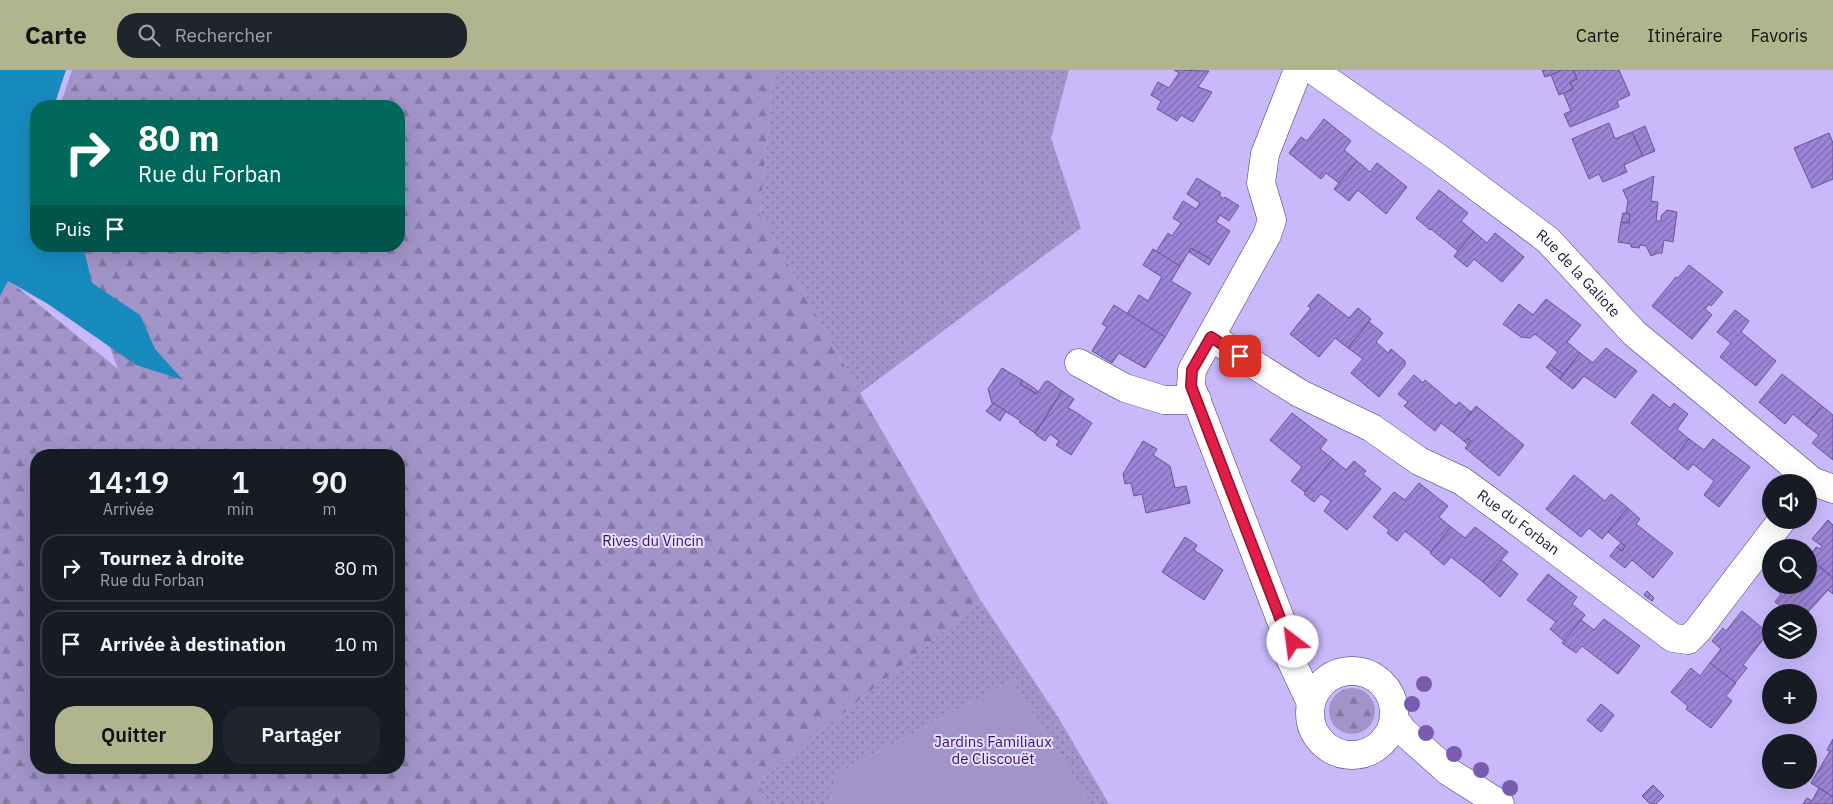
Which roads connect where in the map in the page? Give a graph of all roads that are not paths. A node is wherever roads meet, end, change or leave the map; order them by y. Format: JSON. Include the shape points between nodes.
{"nodes":[{"id":1,"x":1298,"y":70,"type":"edge"},
{"id":2,"x":1312,"y":70,"type":"edge"},
{"id":3,"x":1211,"y":337,"type":"junction"},
{"id":4,"x":1079,"y":363,"type":"dead end"},
{"id":5,"x":1197,"y":400,"type":"junction"},
{"id":6,"x":1818,"y":485,"type":"edge"},
{"id":7,"x":1775,"y":529,"type":"edge"},
{"id":8,"x":1285,"y":631,"type":"junction"},
{"id":9,"x":1337,"y":673,"type":"junction"},
{"id":10,"x":1311,"y":703,"type":"junction"},
{"id":11,"x":1395,"y":720,"type":"junction"},
{"id":12,"x":1370,"y":751,"type":"junction"},
{"id":13,"x":1449,"y":772,"type":"junction"},
{"id":14,"x":1500,"y":804,"type":"edge"}],
"edges":[{"from":1,"to":3,"type":"street","via":[[1265,154],[1261,183],[1272,220]]},
{"from":2,"to":6,"type":"street","name":"Rue de la Galiote","via":[[1548,240],[1634,333]]},
{"from":3,"to":5,"type":"street","via":[[1192,370],[1191,386]]},
{"from":3,"to":7,"type":"street","name":"Rue du Forban","via":[[1299,393],[1372,428],[1419,461],[1462,481],[1673,638],[1688,640],[1698,630]]},
{"from":4,"to":5,"type":"street","via":[[1125,388],[1164,400]]},
{"from":5,"to":8,"type":"street"},
{"from":8,"to":9,"type":"street","via":[[1315,666]]},
{"from":8,"to":10,"type":"street","via":[[1289,656]]},
{"from":9,"to":10,"type":"street","via":[[1320,685]]},
{"from":9,"to":11,"type":"street","via":[[1362,672],[1384,685],[1395,708]]},
{"from":10,"to":12,"type":"street","via":[[1314,729],[1320,740],[1331,749],[1350,755]]},
{"from":11,"to":12,"type":"street","via":[[1381,744]]},
{"from":11,"to":13,"type":"street"},
{"from":12,"to":13,"type":"street","via":[[1390,752]]},
{"from":13,"to":14,"type":"street"}]}
